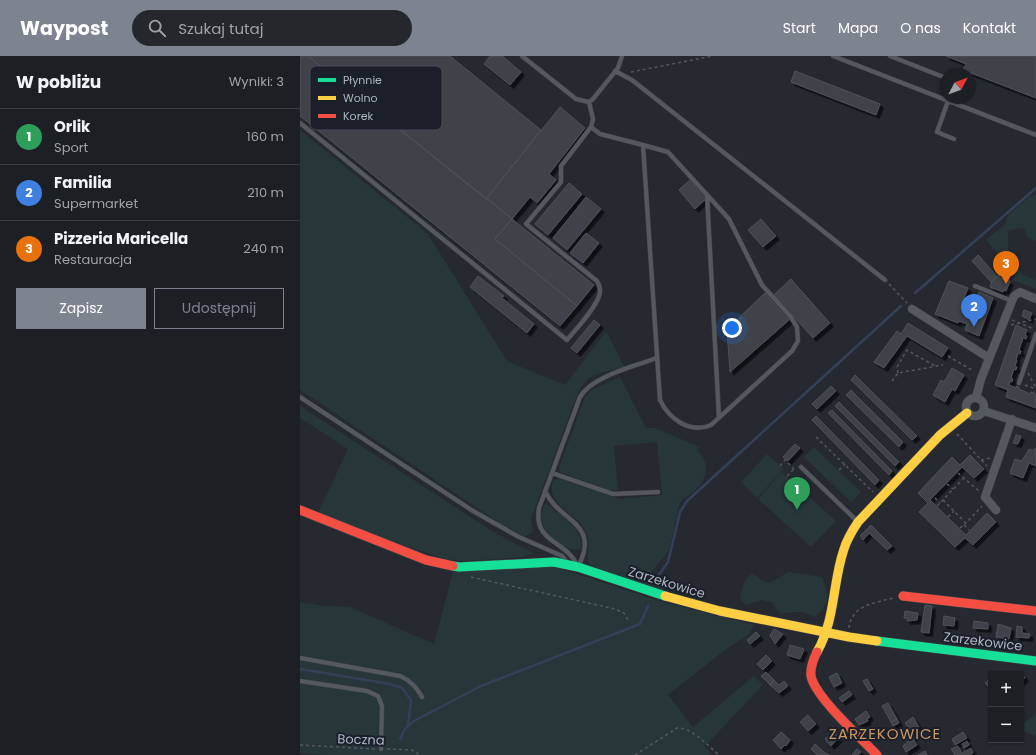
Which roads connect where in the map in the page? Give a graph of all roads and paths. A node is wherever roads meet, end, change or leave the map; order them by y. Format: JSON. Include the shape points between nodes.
{"nodes":[{"id":1,"x":522,"y":56,"type":"edge"},
{"id":2,"x":622,"y":56,"type":"edge"},
{"id":3,"x":714,"y":56,"type":"edge"},
{"id":4,"x":833,"y":56,"type":"edge"},
{"id":5,"x":890,"y":56,"type":"edge"},
{"id":6,"x":615,"y":71,"type":"junction"},
{"id":7,"x":627,"y":73,"type":"dead end"},
{"id":8,"x":940,"y":76,"type":"edge"},
{"id":9,"x":940,"y":98,"type":"edge"},
{"id":10,"x":589,"y":102,"type":"junction"},
{"id":11,"x":947,"y":104,"type":"edge"},
{"id":12,"x":963,"y":104,"type":"edge"},
{"id":13,"x":300,"y":123,"type":"edge"},
{"id":14,"x":591,"y":127,"type":"junction"},
{"id":15,"x":1036,"y":135,"type":"edge"},
{"id":16,"x":954,"y":139,"type":"dead end"},
{"id":17,"x":643,"y":145,"type":"junction"},
{"id":18,"x":707,"y":195,"type":"junction"},
{"id":19,"x":885,"y":280,"type":"joint"},
{"id":20,"x":975,"y":286,"type":"dead end"},
{"id":21,"x":1013,"y":299,"type":"junction"},
{"id":22,"x":1036,"y":299,"type":"edge"},
{"id":23,"x":912,"y":309,"type":"joint"},
{"id":24,"x":1009,"y":319,"type":"dead end"},
{"id":25,"x":1036,"y":319,"type":"edge"},
{"id":26,"x":1019,"y":323,"type":"junction"},
{"id":27,"x":1006,"y":326,"type":"dead end"},
{"id":28,"x":1036,"y":329,"type":"edge"},
{"id":29,"x":1036,"y":334,"type":"edge"},
{"id":30,"x":948,"y":356,"type":"dead end"},
{"id":31,"x":656,"y":358,"type":"junction"},
{"id":32,"x":989,"y":358,"type":"junction"},
{"id":33,"x":943,"y":365,"type":"dead end"},
{"id":34,"x":935,"y":366,"type":"junction"},
{"id":35,"x":1025,"y":366,"type":"junction"},
{"id":36,"x":972,"y":370,"type":"dead end"},
{"id":37,"x":898,"y":373,"type":"junction"},
{"id":38,"x":892,"y":381,"type":"dead end"},
{"id":39,"x":1018,"y":383,"type":"joint"},
{"id":40,"x":1036,"y":388,"type":"edge"},
{"id":41,"x":300,"y":397,"type":"edge"},
{"id":42,"x":976,"y":398,"type":"junction"},
{"id":43,"x":984,"y":411,"type":"junction"},
{"id":44,"x":967,"y":413,"type":"junction"},
{"id":45,"x":719,"y":418,"type":"junction"},
{"id":46,"x":1012,"y":419,"type":"junction"},
{"id":47,"x":1036,"y":428,"type":"edge"},
{"id":48,"x":953,"y":429,"type":"dead end"},
{"id":49,"x":816,"y":436,"type":"dead end"},
{"id":50,"x":993,"y":457,"type":"dead end"},
{"id":51,"x":981,"y":460,"type":"junction"},
{"id":52,"x":845,"y":464,"type":"junction"},
{"id":53,"x":780,"y":466,"type":"dead end"},
{"id":54,"x":801,"y":468,"type":"joint"},
{"id":55,"x":794,"y":469,"type":"junction"},
{"id":56,"x":990,"y":469,"type":"dead end"},
{"id":57,"x":838,"y":470,"type":"dead end"},
{"id":58,"x":552,"y":473,"type":"junction"},
{"id":59,"x":958,"y":473,"type":"dead end"},
{"id":60,"x":787,"y":476,"type":"dead end"},
{"id":61,"x":963,"y":478,"type":"junction"},
{"id":62,"x":948,"y":484,"type":"dead end"},
{"id":63,"x":953,"y":489,"type":"junction"},
{"id":64,"x":545,"y":491,"type":"junction"},
{"id":65,"x":658,"y":492,"type":"dead end"},
{"id":66,"x":877,"y":496,"type":"dead end"},
{"id":67,"x":987,"y":497,"type":"junction"},
{"id":68,"x":935,"y":498,"type":"dead end"},
{"id":69,"x":943,"y":500,"type":"junction"},
{"id":70,"x":940,"y":503,"type":"junction"},
{"id":71,"x":937,"y":506,"type":"dead end"},
{"id":72,"x":300,"y":510,"type":"edge"},
{"id":73,"x":996,"y":510,"type":"dead end"},
{"id":74,"x":954,"y":511,"type":"junction"},
{"id":75,"x":948,"y":517,"type":"dead end"},
{"id":76,"x":858,"y":522,"type":"junction"},
{"id":77,"x":966,"y":522,"type":"junction"},
{"id":78,"x":964,"y":525,"type":"junction"},
{"id":79,"x":960,"y":528,"type":"dead end"},
{"id":80,"x":969,"y":530,"type":"dead end"},
{"id":81,"x":459,"y":567,"type":"junction"},
{"id":82,"x":578,"y":567,"type":"junction"},
{"id":83,"x":903,"y":596,"type":"joint"},
{"id":84,"x":1036,"y":612,"type":"edge"},
{"id":85,"x":628,"y":620,"type":"dead end"},
{"id":86,"x":827,"y":633,"type":"junction"},
{"id":87,"x":849,"y":637,"type":"junction"},
{"id":88,"x":300,"y":658,"type":"edge"},
{"id":89,"x":1036,"y":661,"type":"edge"},
{"id":90,"x":300,"y":681,"type":"edge"},
{"id":91,"x":422,"y":697,"type":"dead end"},
{"id":92,"x":300,"y":745,"type":"edge"},
{"id":93,"x":381,"y":749,"type":"junction"},
{"id":94,"x":420,"y":755,"type":"edge"},
{"id":95,"x":635,"y":755,"type":"edge"},
{"id":96,"x":719,"y":755,"type":"edge"},
{"id":97,"x":877,"y":755,"type":"edge"}],
"edges":[{"from":1,"to":10,"type":"lane","via":[[576,99]]},
{"from":2,"to":6,"type":"lane"},
{"from":3,"to":7,"type":"path"},
{"from":4,"to":9,"type":"lane"},
{"from":5,"to":8,"type":"lane"},
{"from":6,"to":10,"type":"lane"},
{"from":6,"to":19,"type":"lane","via":[[638,85]]},
{"from":10,"to":14,"type":"lane","via":[[593,119]]},
{"from":11,"to":16,"type":"lane","via":[[937,132]]},
{"from":12,"to":15,"type":"lane"},
{"from":13,"to":14,"type":"lane","via":[[567,340],[600,296],[601,289],[597,281],[526,224],[561,182],[561,166]]},
{"from":14,"to":17,"type":"lane","via":[[600,134]]},
{"from":17,"to":18,"type":"lane","via":[[668,152]]},
{"from":17,"to":31,"type":"lane"},
{"from":18,"to":45,"type":"lane"},
{"from":18,"to":45,"type":"lane","via":[[729,219],[762,285],[797,327],[798,341],[792,351]]},
{"from":19,"to":23,"type":"path"},
{"from":20,"to":21,"type":"lane"},
{"from":21,"to":22,"type":"street","via":[[1020,292]]},
{"from":21,"to":32,"type":"street"},
{"from":23,"to":32,"type":"street"},
{"from":24,"to":26,"type":"path"},
{"from":25,"to":26,"type":"path"},
{"from":26,"to":27,"type":"path"},
{"from":26,"to":28,"type":"path"},
{"from":29,"to":35,"type":"lane"},
{"from":30,"to":36,"type":"path"},
{"from":31,"to":45,"type":"lane","via":[[660,400],[664,407],[684,426],[701,430]]},
{"from":31,"to":58,"type":"lane","via":[[595,382],[584,390]]},
{"from":32,"to":42,"type":"street"},
{"from":33,"to":34,"type":"path"},
{"from":34,"to":37,"type":"path"},
{"from":34,"to":37,"type":"path","via":[[907,350],[897,368]]},
{"from":35,"to":39,"type":"lane"},
{"from":35,"to":40,"type":"path"},
{"from":37,"to":38,"type":"path"},
{"from":39,"to":40,"type":"path"},
{"from":41,"to":82,"type":"lane","via":[[473,511],[519,537],[562,556],[567,562]]},
{"from":42,"to":43,"type":"street","via":[[982,401]]},
{"from":42,"to":44,"type":"street","via":[[971,398],[966,403]]},
{"from":43,"to":44,"type":"street","via":[[974,417]]},
{"from":43,"to":46,"type":"street"},
{"from":44,"to":76,"type":"street","via":[[940,435]]},
{"from":46,"to":47,"type":"street"},
{"from":46,"to":67,"type":"street"},
{"from":48,"to":51,"type":"path"},
{"from":49,"to":52,"type":"path"},
{"from":50,"to":51,"type":"path"},
{"from":51,"to":56,"type":"path"},
{"from":52,"to":57,"type":"path"},
{"from":52,"to":66,"type":"path"},
{"from":53,"to":55,"type":"path","via":[[785,460]]},
{"from":54,"to":55,"type":"path","via":[[797,472]]},
{"from":54,"to":76,"type":"lane"},
{"from":55,"to":60,"type":"path"},
{"from":58,"to":64,"type":"lane"},
{"from":58,"to":65,"type":"lane","via":[[613,494]]},
{"from":59,"to":61,"type":"path"},
{"from":61,"to":63,"type":"path"},
{"from":61,"to":67,"type":"path"},
{"from":62,"to":63,"type":"path"},
{"from":63,"to":69,"type":"path"},
{"from":64,"to":82,"type":"lane","via":[[551,502],[576,524],[583,535],[586,544]]},
{"from":64,"to":82,"type":"lane","via":[[539,508],[538,524],[549,540],[571,554]]},
{"from":67,"to":73,"type":"street"},
{"from":67,"to":77,"type":"path"},
{"from":68,"to":70,"type":"path"},
{"from":69,"to":70,"type":"path"},
{"from":69,"to":74,"type":"path"},
{"from":70,"to":71,"type":"path"},
{"from":72,"to":81,"type":"street","name":"Zarzekowice","via":[[426,560]]},
{"from":74,"to":75,"type":"path"},
{"from":74,"to":77,"type":"path"},
{"from":76,"to":86,"type":"street","via":[[847,538],[838,563],[835,600]]},
{"from":77,"to":78,"type":"path"},
{"from":78,"to":79,"type":"path"},
{"from":78,"to":80,"type":"path"},
{"from":81,"to":82,"type":"street","name":"Zarzekowice","via":[[554,562]]},
{"from":81,"to":85,"type":"path","via":[[473,578],[614,609],[624,613]]},
{"from":82,"to":86,"type":"street","name":"Zarzekowice","via":[[680,602]]},
{"from":83,"to":84,"type":"street"},
{"from":83,"to":87,"type":"path","via":[[861,607],[852,617]]},
{"from":86,"to":87,"type":"street","name":"Zarzekowice"},
{"from":86,"to":97,"type":"street","via":[[813,662],[813,685]]},
{"from":87,"to":89,"type":"street","name":"Zarzekowice"},
{"from":88,"to":91,"type":"lane","via":[[400,676],[416,687]]},
{"from":90,"to":93,"type":"lane","via":[[367,691],[378,696],[382,706]]},
{"from":92,"to":93,"type":"path","name":"Boczna"},
{"from":93,"to":94,"type":"path","name":"Boczna","via":[[412,750]]},
{"from":95,"to":96,"type":"path","via":[[677,728],[691,731]]}]}
